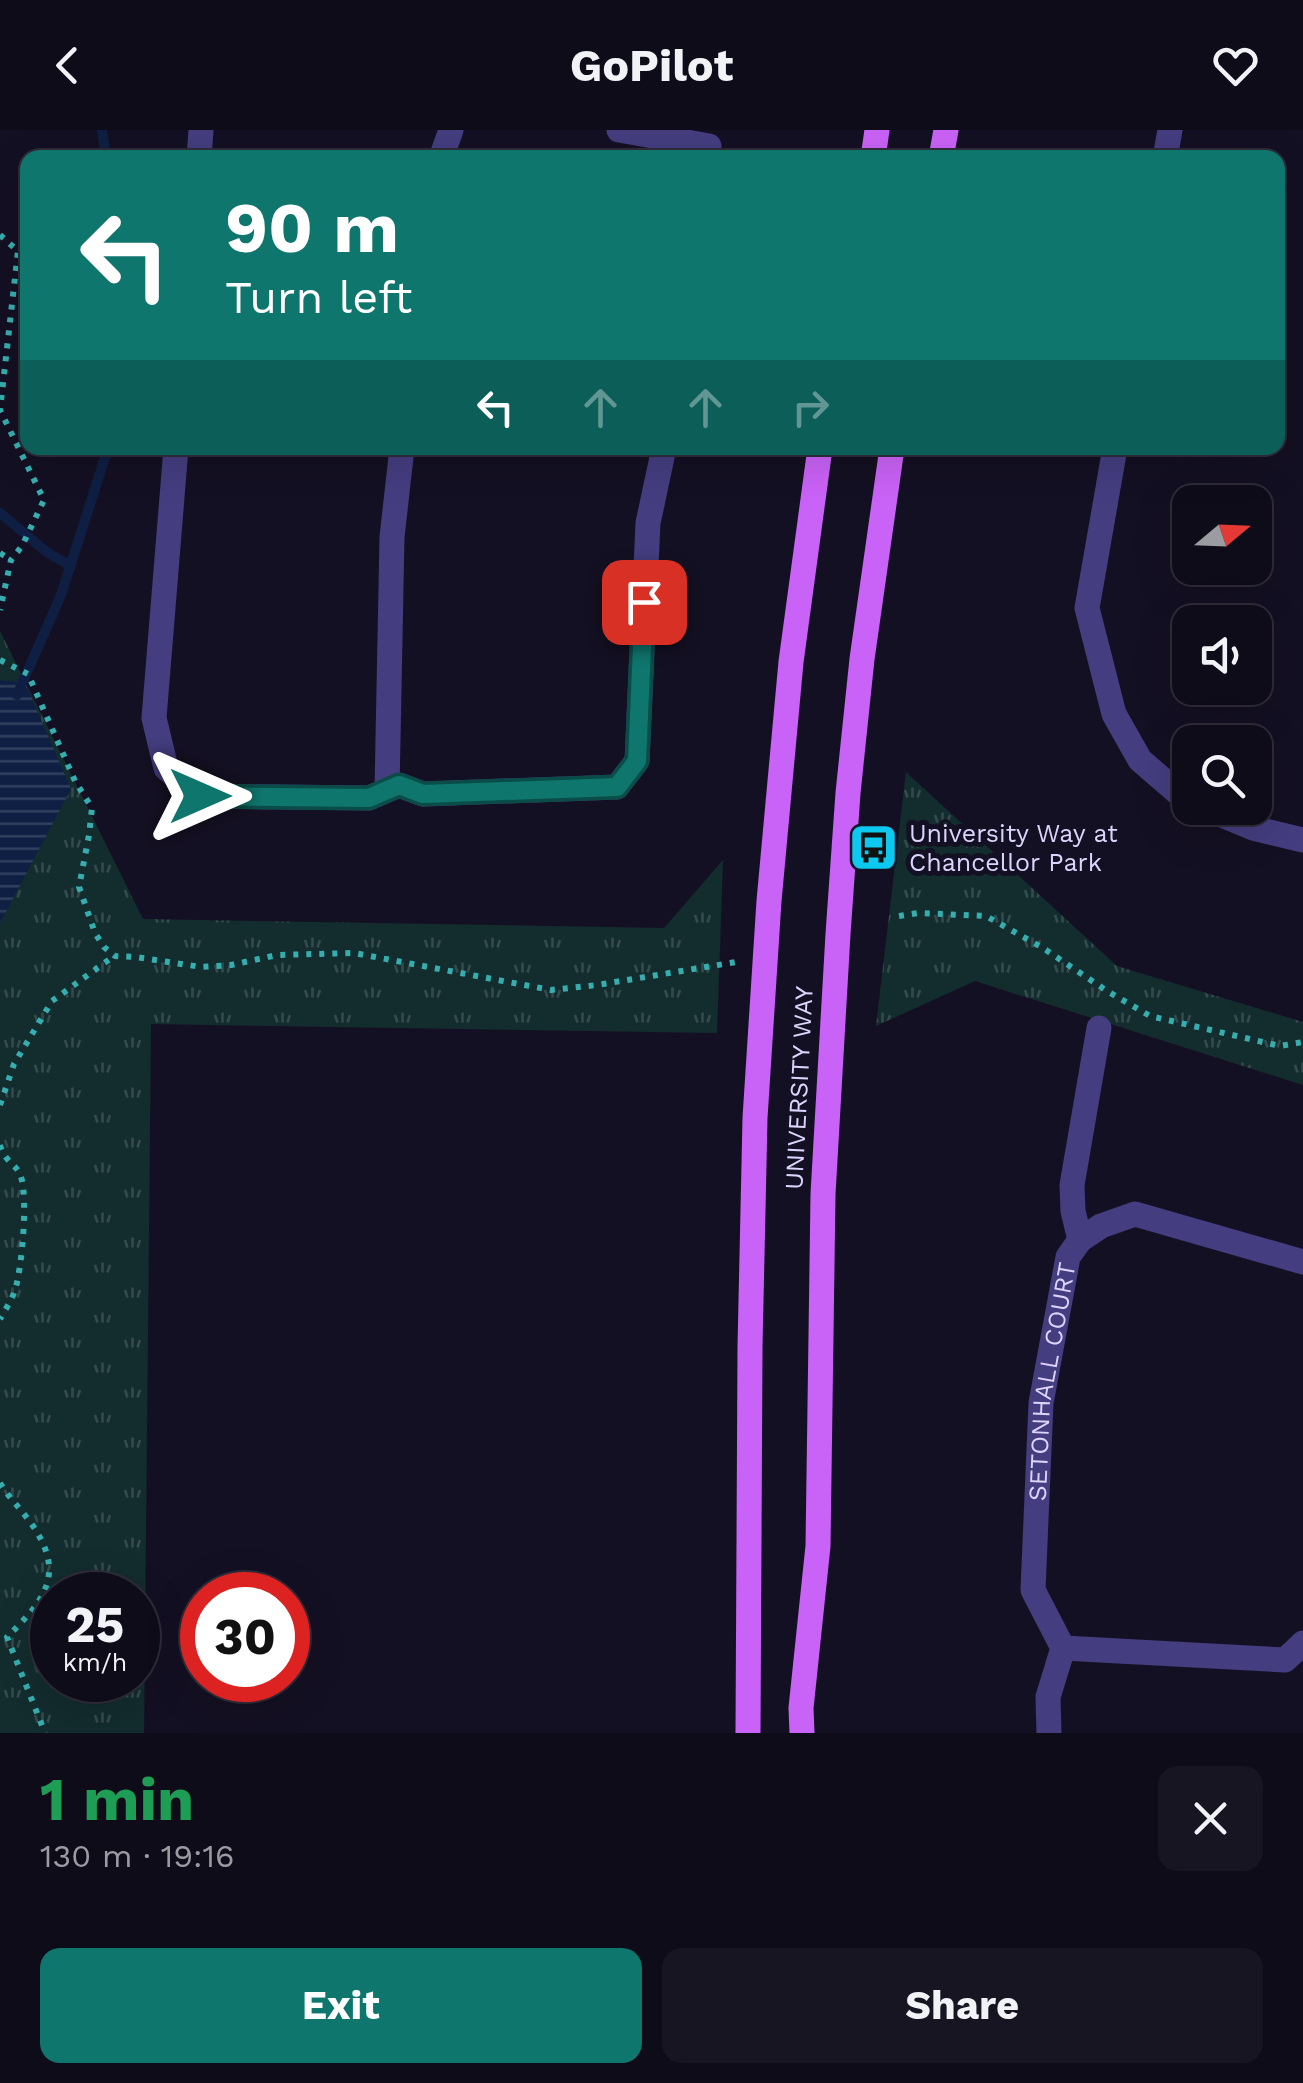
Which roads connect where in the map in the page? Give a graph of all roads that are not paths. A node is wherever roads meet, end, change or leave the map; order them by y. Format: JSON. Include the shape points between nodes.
{"nodes":[{"id":1,"x":619,"y":130,"type":"edge"},
{"id":2,"x":709,"y":144,"type":"edge"},
{"id":3,"x":175,"y":455,"type":"edge"},
{"id":4,"x":401,"y":455,"type":"edge"},
{"id":5,"x":663,"y":455,"type":"edge"},
{"id":6,"x":819,"y":455,"type":"edge"},
{"id":7,"x":891,"y":455,"type":"edge"},
{"id":8,"x":1114,"y":455,"type":"edge"},
{"id":9,"x":1172,"y":788,"type":"edge"},
{"id":10,"x":388,"y":790,"type":"junction"},
{"id":11,"x":1246,"y":825,"type":"edge"},
{"id":12,"x":1303,"y":840,"type":"edge"},
{"id":13,"x":1099,"y":1028,"type":"dead end"},
{"id":14,"x":1080,"y":1240,"type":"junction"},
{"id":15,"x":1303,"y":1262,"type":"edge"},
{"id":16,"x":1303,"y":1644,"type":"edge"},
{"id":17,"x":1063,"y":1648,"type":"junction"},
{"id":18,"x":748,"y":1733,"type":"edge"},
{"id":19,"x":802,"y":1733,"type":"edge"},
{"id":20,"x":1049,"y":1733,"type":"edge"}],
"edges":[{"from":1,"to":2,"type":"street"},
{"from":3,"to":10,"type":"street","via":[[154,718],[166,768],[200,796],[369,798]]},
{"from":4,"to":10,"type":"street","via":[[392,537]]},
{"from":5,"to":10,"type":"street","via":[[648,523],[637,761],[617,787]]},
{"from":6,"to":18,"type":"main road","name":"UNIVERSITY WAY","via":[[791,662],[756,1099]]},
{"from":7,"to":19,"type":"main road","name":"UNIVERSITY WAY","via":[[860,678],[838,934],[823,1194],[818,1546]]},
{"from":8,"to":9,"type":"street","via":[[1087,608],[1114,714],[1140,760]]},
{"from":11,"to":12,"type":"street"},
{"from":13,"to":14,"type":"street","name":"SETONHALL COURT","via":[[1072,1185]]},
{"from":14,"to":15,"type":"street","via":[[1135,1214]]},
{"from":14,"to":17,"type":"street","name":"SETONHALL COURT","via":[[1068,1257],[1040,1403],[1033,1590]]},
{"from":16,"to":17,"type":"street","via":[[1284,1660]]},
{"from":17,"to":20,"type":"street","via":[[1048,1697]]}]}
